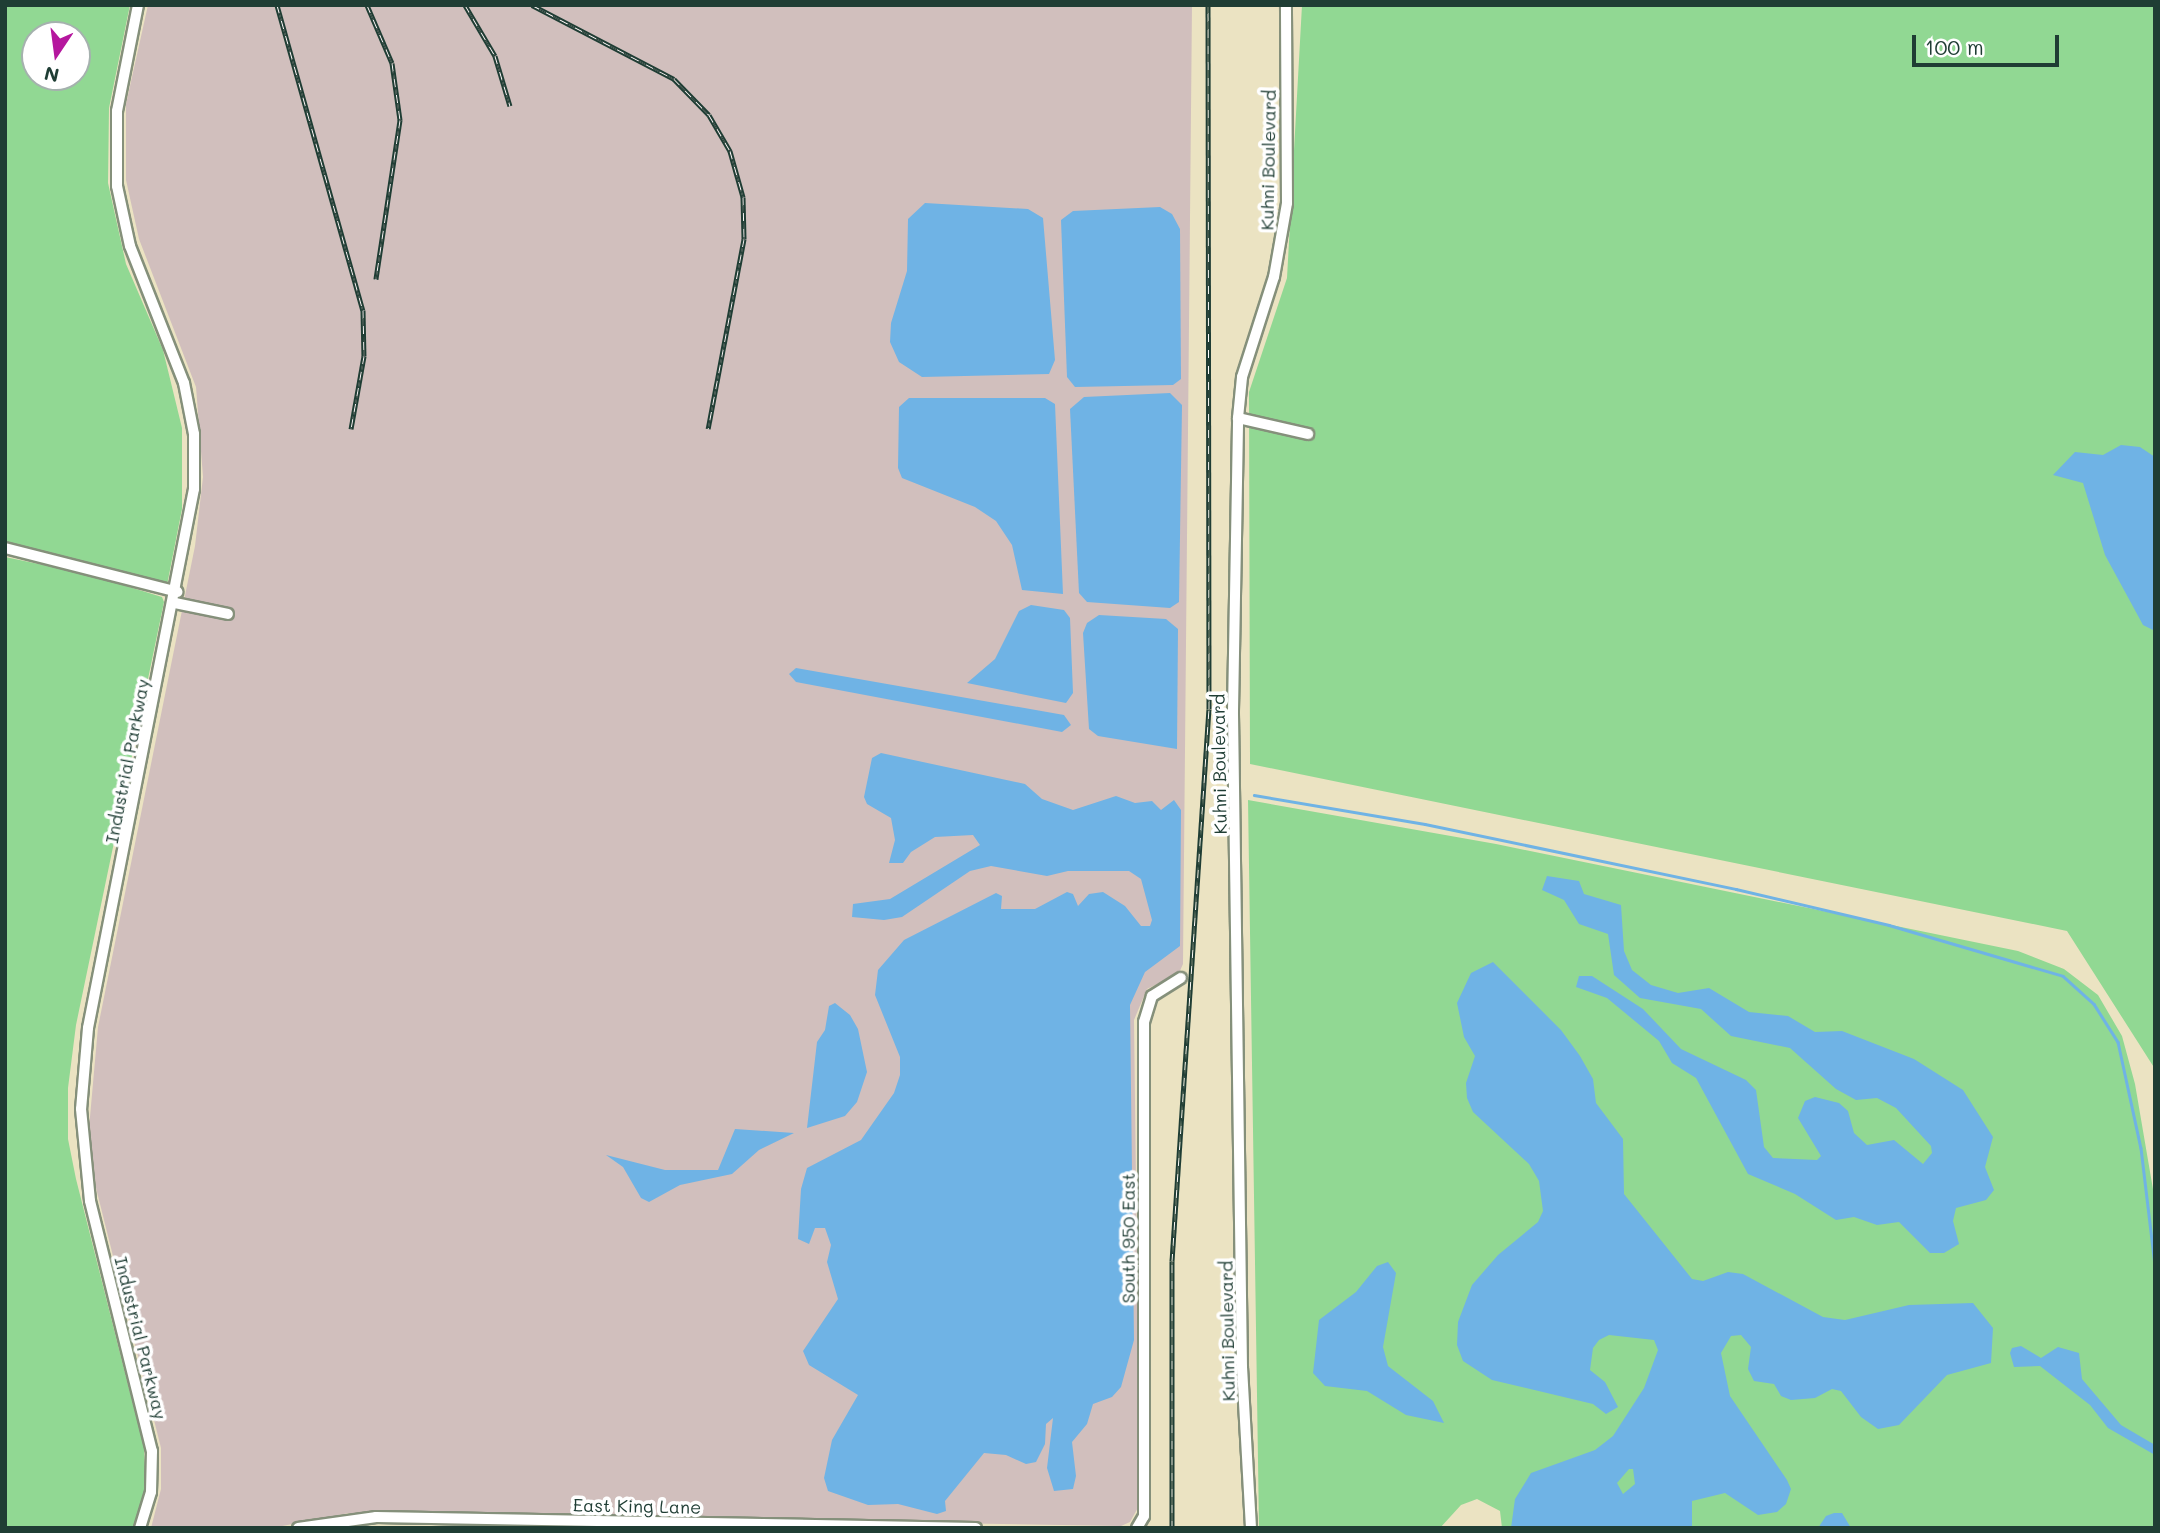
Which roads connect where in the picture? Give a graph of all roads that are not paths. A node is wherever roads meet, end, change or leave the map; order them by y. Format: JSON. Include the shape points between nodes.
{"nodes":[{"id":1,"x":138,"y":5,"type":"edge"},
{"id":2,"x":1286,"y":5,"type":"edge"},
{"id":3,"x":1238,"y":418,"type":"junction"},
{"id":4,"x":1308,"y":434,"type":"dead end"},
{"id":5,"x":5,"y":548,"type":"edge"},
{"id":6,"x":177,"y":592,"type":"junction"},
{"id":7,"x":175,"y":603,"type":"junction"},
{"id":8,"x":228,"y":614,"type":"dead end"},
{"id":9,"x":1181,"y":978,"type":"dead end"},
{"id":10,"x":140,"y":1528,"type":"edge"},
{"id":11,"x":298,"y":1528,"type":"edge"},
{"id":12,"x":976,"y":1528,"type":"edge"},
{"id":13,"x":1137,"y":1528,"type":"edge"},
{"id":14,"x":1251,"y":1528,"type":"edge"}],
"edges":[{"from":1,"to":6,"type":"street","name":"Industrial Parkway","via":[[119,94],[116,174],[130,246],[179,367],[191,416],[194,489]]},
{"from":2,"to":3,"type":"street","name":"Kuhni Boulevard","via":[[1286,214],[1274,277],[1242,377]]},
{"from":3,"to":4,"type":"street"},
{"from":3,"to":14,"type":"street","name":"Kuhni Boulevard","via":[[1233,712],[1242,1367]]},
{"from":5,"to":6,"type":"street"},
{"from":6,"to":7,"type":"street","name":"Industrial Parkway"},
{"from":7,"to":8,"type":"street"},
{"from":7,"to":10,"type":"street","name":"Industrial Parkway","via":[[88,1028],[81,1086],[86,1177],[152,1451],[151,1492]]},
{"from":9,"to":13,"type":"street","name":"South 950 East","via":[[1152,996],[1144,1022],[1144,1516]]},
{"from":11,"to":12,"type":"street","name":"East King Lane","via":[[376,1517]]}]}
